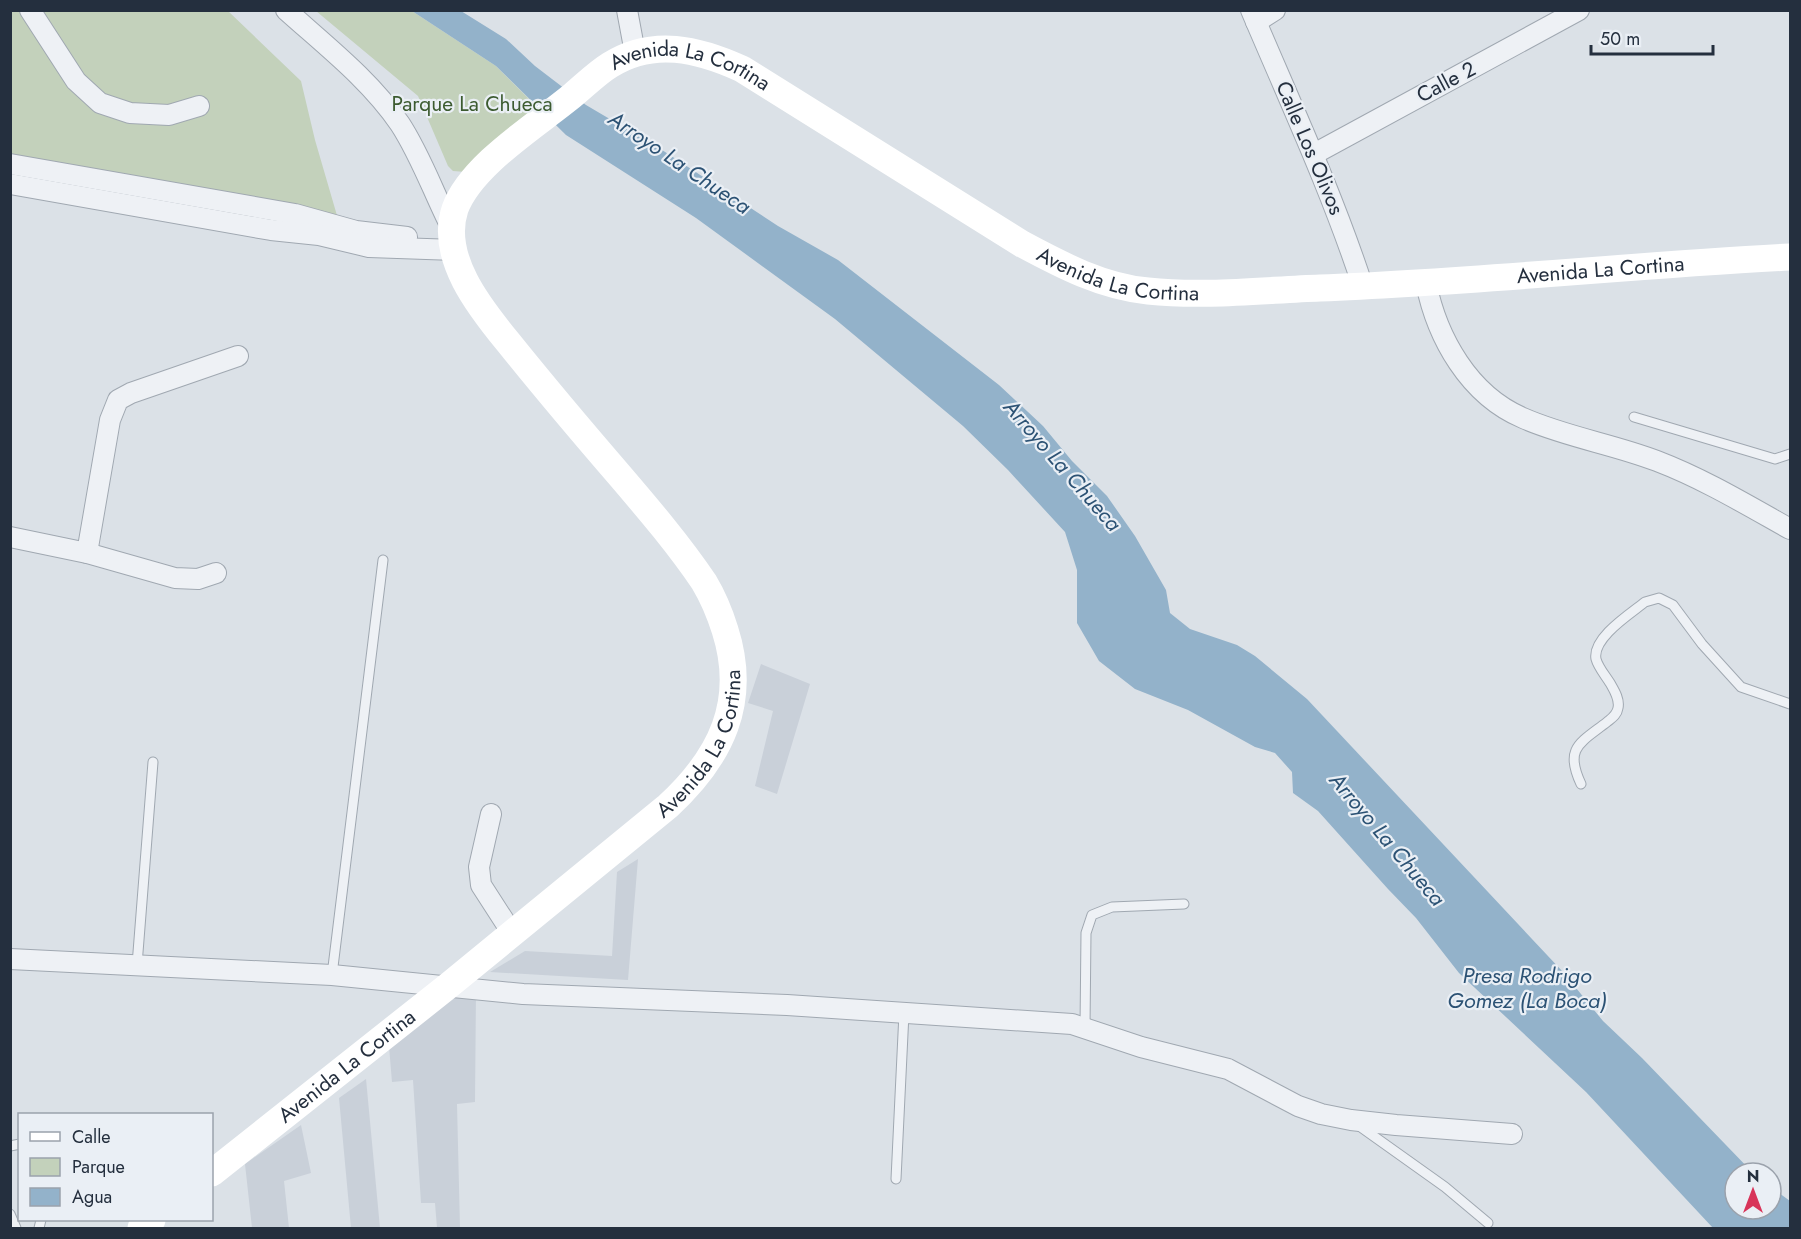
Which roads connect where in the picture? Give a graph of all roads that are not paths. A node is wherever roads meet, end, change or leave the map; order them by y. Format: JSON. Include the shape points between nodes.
{"nodes":[{"id":1,"x":30,"y":10,"type":"edge"},
{"id":2,"x":286,"y":10,"type":"edge"},
{"id":3,"x":627,"y":10,"type":"edge"},
{"id":4,"x":1275,"y":10,"type":"edge"},
{"id":5,"x":1579,"y":10,"type":"edge"},
{"id":6,"x":1253,"y":16,"type":"edge"},
{"id":7,"x":634,"y":53,"type":"junction"},
{"id":8,"x":199,"y":106,"type":"dead end"},
{"id":9,"x":1314,"y":154,"type":"junction"},
{"id":10,"x":10,"y":164,"type":"edge"},
{"id":11,"x":10,"y":184,"type":"edge"},
{"id":12,"x":453,"y":238,"type":"junction"},
{"id":13,"x":1791,"y":257,"type":"edge"},
{"id":14,"x":1426,"y":283,"type":"junction"},
{"id":15,"x":1363,"y":286,"type":"junction"},
{"id":16,"x":238,"y":356,"type":"dead end"},
{"id":17,"x":1634,"y":417,"type":"dead end"},
{"id":18,"x":1791,"y":454,"type":"edge"},
{"id":19,"x":1791,"y":529,"type":"edge"},
{"id":20,"x":10,"y":537,"type":"edge"},
{"id":21,"x":87,"y":553,"type":"junction"},
{"id":22,"x":383,"y":560,"type":"dead end"},
{"id":23,"x":216,"y":573,"type":"dead end"},
{"id":24,"x":1791,"y":704,"type":"edge"},
{"id":25,"x":153,"y":762,"type":"dead end"},
{"id":26,"x":1581,"y":784,"type":"dead end"},
{"id":27,"x":491,"y":814,"type":"dead end"},
{"id":28,"x":1184,"y":904,"type":"dead end"},
{"id":29,"x":512,"y":933,"type":"junction"},
{"id":30,"x":10,"y":959,"type":"edge"},
{"id":31,"x":137,"y":965,"type":"junction"},
{"id":32,"x":332,"y":975,"type":"junction"},
{"id":33,"x":448,"y":986,"type":"junction"},
{"id":34,"x":904,"y":1013,"type":"junction"},
{"id":35,"x":1085,"y":1027,"type":"junction"},
{"id":36,"x":1351,"y":1120,"type":"junction"},
{"id":37,"x":1512,"y":1134,"type":"dead end"},
{"id":38,"x":213,"y":1172,"type":"edge"},
{"id":39,"x":896,"y":1179,"type":"dead end"},
{"id":40,"x":10,"y":1214,"type":"edge"},
{"id":41,"x":1488,"y":1223,"type":"dead end"},
{"id":42,"x":16,"y":1228,"type":"edge"}],
"edges":[{"from":1,"to":8,"type":"street","via":[[76,81],[100,103],[130,112],[169,115]]},
{"from":2,"to":12,"type":"street","via":[[380,97],[401,125]]},
{"from":3,"to":7,"type":"street"},
{"from":4,"to":6,"type":"street"},
{"from":5,"to":9,"type":"street","name":"Calle 2"},
{"from":6,"to":9,"type":"street","name":"Calle Los Olivos"},
{"from":7,"to":12,"type":"main road","name":"Avenida La Cortina","via":[[609,65],[484,166],[456,208]]},
{"from":7,"to":15,"type":"main road","name":"Avenida La Cortina","via":[[673,48],[714,56],[742,69],[1022,244],[1108,283],[1148,291],[1196,292]]},
{"from":9,"to":15,"type":"street","name":"Calle Los Olivos"},
{"from":10,"to":12,"type":"street","via":[[295,214],[356,231]]},
{"from":11,"to":12,"type":"street","via":[[319,235],[369,247]]},
{"from":12,"to":29,"type":"main road","name":"Avenida La Cortina","via":[[466,284],[478,305],[652,513],[705,584],[719,612],[733,668],[730,715],[722,738],[691,786]]},
{"from":13,"to":14,"type":"main road","name":"Avenida La Cortina"},
{"from":14,"to":15,"type":"main road","name":"Avenida La Cortina"},
{"from":14,"to":19,"type":"street","via":[[1433,312],[1461,367],[1500,405],[1542,426],[1690,474]]},
{"from":16,"to":21,"type":"street","via":[[118,400],[110,420]]},
{"from":17,"to":18,"type":"lane","via":[[1775,459]]},
{"from":20,"to":21,"type":"street"},
{"from":21,"to":23,"type":"street","via":[[175,578],[198,579]]},
{"from":22,"to":32,"type":"lane"},
{"from":24,"to":26,"type":"lane","via":[[1741,687],[1673,605],[1664,599],[1651,599],[1597,646],[1597,662],[1616,693],[1618,707],[1616,715],[1576,750],[1573,764]]},
{"from":25,"to":31,"type":"lane"},
{"from":27,"to":29,"type":"street","via":[[479,867],[481,885]]},
{"from":28,"to":35,"type":"lane","via":[[1112,907],[1092,915],[1086,933]]},
{"from":29,"to":33,"type":"main road","name":"Avenida La Cortina"},
{"from":30,"to":31,"type":"street"},
{"from":31,"to":32,"type":"street"},
{"from":32,"to":33,"type":"street"},
{"from":33,"to":34,"type":"street","via":[[524,994]]},
{"from":33,"to":38,"type":"main road","name":"Avenida La Cortina"},
{"from":34,"to":35,"type":"street"},
{"from":34,"to":39,"type":"lane"},
{"from":35,"to":36,"type":"street","via":[[1141,1047],[1228,1069],[1298,1106]]},
{"from":36,"to":37,"type":"street"},
{"from":36,"to":41,"type":"lane"},
{"from":40,"to":42,"type":"lane"}]}
